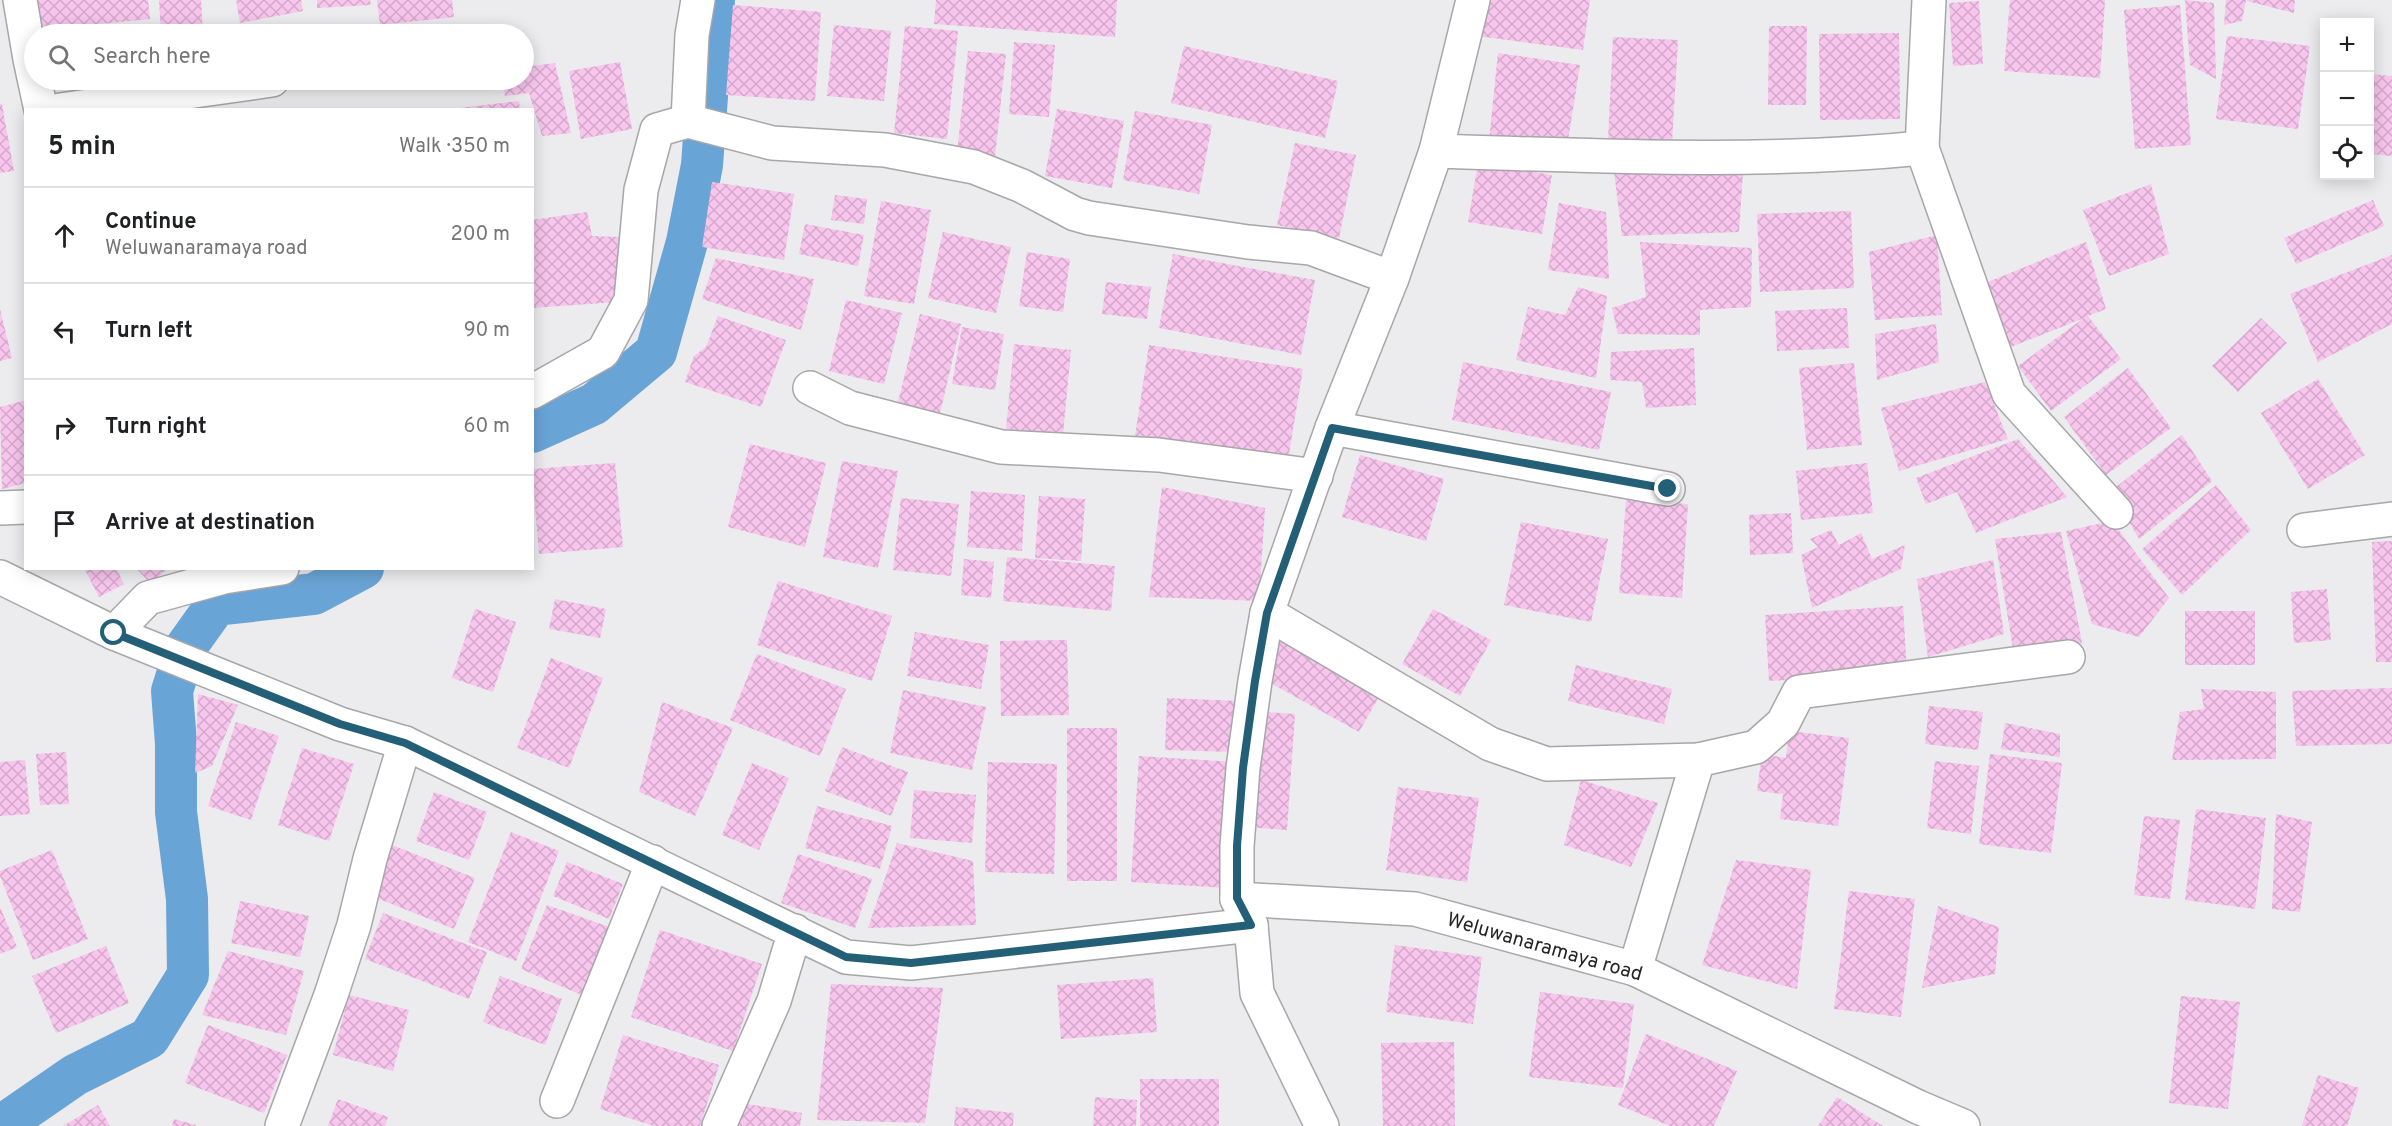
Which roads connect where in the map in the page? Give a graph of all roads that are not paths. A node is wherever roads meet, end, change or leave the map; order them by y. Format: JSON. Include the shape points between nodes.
{"nodes":[{"id":1,"x":20,"y":0,"type":"edge"},
{"id":2,"x":698,"y":0,"type":"edge"},
{"id":3,"x":1473,"y":0,"type":"edge"},
{"id":4,"x":1929,"y":0,"type":"edge"},
{"id":5,"x":24,"y":24,"type":"edge"},
{"id":6,"x":37,"y":90,"type":"edge"},
{"id":7,"x":201,"y":90,"type":"edge"},
{"id":8,"x":41,"y":108,"type":"edge"},
{"id":9,"x":74,"y":108,"type":"edge"},
{"id":10,"x":688,"y":122,"type":"junction"},
{"id":11,"x":1922,"y":148,"type":"junction"},
{"id":12,"x":1436,"y":151,"type":"junction"},
{"id":13,"x":1392,"y":278,"type":"junction"},
{"id":14,"x":810,"y":388,"type":"dead end"},
{"id":15,"x":534,"y":391,"type":"edge"},
{"id":16,"x":1332,"y":428,"type":"junction"},
{"id":17,"x":1316,"y":476,"type":"junction"},
{"id":18,"x":1668,"y":489,"type":"dead end"},
{"id":19,"x":24,"y":507,"type":"edge"},
{"id":20,"x":0,"y":508,"type":"edge"},
{"id":21,"x":2116,"y":512,"type":"dead end"},
{"id":22,"x":2392,"y":519,"type":"edge"},
{"id":23,"x":2304,"y":530,"type":"dead end"},
{"id":24,"x":269,"y":570,"type":"edge"},
{"id":25,"x":0,"y":577,"type":"edge"},
{"id":26,"x":1267,"y":613,"type":"junction"},
{"id":27,"x":114,"y":633,"type":"junction"},
{"id":28,"x":2068,"y":657,"type":"dead end"},
{"id":29,"x":405,"y":743,"type":"junction"},
{"id":30,"x":1698,"y":760,"type":"junction"},
{"id":31,"x":653,"y":862,"type":"junction"},
{"id":32,"x":1244,"y":912,"type":"junction"},
{"id":33,"x":795,"y":931,"type":"junction"},
{"id":34,"x":1635,"y":969,"type":"junction"},
{"id":35,"x":557,"y":1101,"type":"dead end"},
{"id":36,"x":282,"y":1126,"type":"edge"},
{"id":37,"x":718,"y":1126,"type":"edge"},
{"id":38,"x":1322,"y":1126,"type":"edge"},
{"id":39,"x":1963,"y":1126,"type":"edge"}],
"edges":[{"from":1,"to":5,"type":"street"},
{"from":2,"to":10,"type":"street","via":[[691,45]]},
{"from":3,"to":12,"type":"street"},
{"from":4,"to":11,"type":"street"},
{"from":6,"to":8,"type":"street"},
{"from":7,"to":9,"type":"street"},
{"from":10,"to":13,"type":"street","via":[[772,143],[885,150],[974,167],[1089,218],[1311,248]]},
{"from":10,"to":15,"type":"street","via":[[657,130],[641,190],[631,300],[603,352]]},
{"from":11,"to":12,"type":"street","via":[[1860,154],[1674,159]]},
{"from":11,"to":21,"type":"street","via":[[2009,394]]},
{"from":12,"to":13,"type":"street"},
{"from":13,"to":16,"type":"street"},
{"from":14,"to":17,"type":"street","via":[[850,408],[1001,447],[1159,455]]},
{"from":16,"to":17,"type":"street"},
{"from":16,"to":18,"type":"street"},
{"from":17,"to":26,"type":"street"},
{"from":19,"to":20,"type":"street"},
{"from":22,"to":23,"type":"street"},
{"from":24,"to":27,"type":"street","via":[[224,577],[148,598]]},
{"from":25,"to":27,"type":"street","name":"Weluwanaramaya road"},
{"from":26,"to":30,"type":"street","via":[[1490,744],[1547,764]]},
{"from":26,"to":32,"type":"street","via":[[1243,768],[1237,846]]},
{"from":27,"to":29,"type":"street","name":"Weluwanaramaya road","via":[[340,724]]},
{"from":28,"to":30,"type":"street","via":[[1799,692],[1783,723],[1756,747]]},
{"from":29,"to":31,"type":"street","name":"Weluwanaramaya road"},
{"from":29,"to":36,"type":"street","via":[[341,965]]},
{"from":30,"to":34,"type":"street"},
{"from":31,"to":33,"type":"street","name":"Weluwanaramaya road"},
{"from":31,"to":35,"type":"street"},
{"from":32,"to":33,"type":"street","name":"Weluwanaramaya road","via":[[911,963],[846,957]]},
{"from":32,"to":34,"type":"street","name":"Weluwanaramaya road","via":[[1415,909]]},
{"from":32,"to":38,"type":"street","via":[[1257,993]]},
{"from":33,"to":37,"type":"street","via":[[774,1001]]},
{"from":34,"to":39,"type":"street","name":"Weluwanaramaya road"}]}
